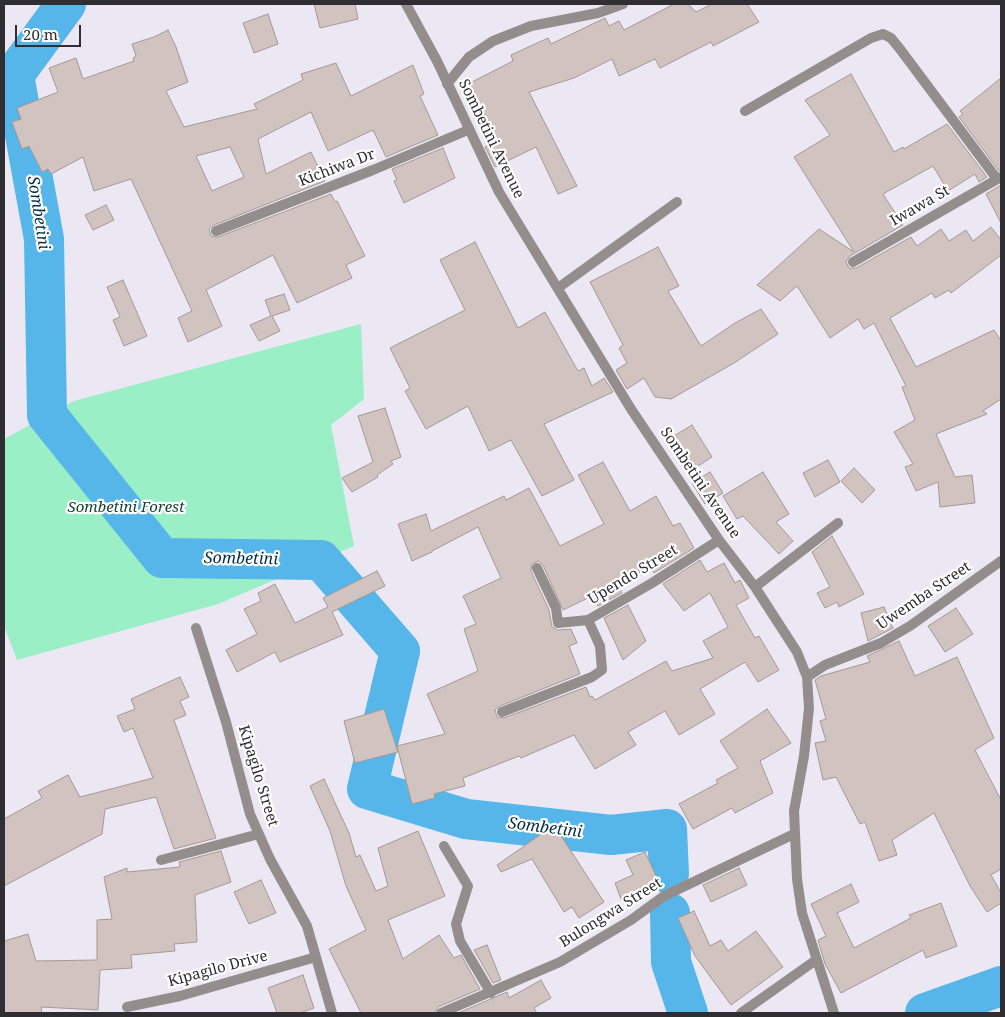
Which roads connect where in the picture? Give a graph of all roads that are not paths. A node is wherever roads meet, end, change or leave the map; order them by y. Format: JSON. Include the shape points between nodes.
{"nodes":[{"id":1,"x":406,"y":4,"type":"edge"},
{"id":2,"x":623,"y":4,"type":"edge"},
{"id":3,"x":447,"y":84,"type":"junction"},
{"id":4,"x":745,"y":111,"type":"dead end"},
{"id":5,"x":468,"y":130,"type":"junction"},
{"id":6,"x":999,"y":178,"type":"edge"},
{"id":7,"x":677,"y":202,"type":"dead end"},
{"id":8,"x":216,"y":230,"type":"dead end"},
{"id":9,"x":854,"y":262,"type":"dead end"},
{"id":10,"x":558,"y":288,"type":"junction"},
{"id":11,"x":838,"y":523,"type":"dead end"},
{"id":12,"x":719,"y":540,"type":"junction"},
{"id":13,"x":1001,"y":561,"type":"edge"},
{"id":14,"x":537,"y":568,"type":"dead end"},
{"id":15,"x":755,"y":587,"type":"junction"},
{"id":16,"x":588,"y":620,"type":"junction"},
{"id":17,"x":196,"y":628,"type":"dead end"},
{"id":18,"x":807,"y":677,"type":"junction"},
{"id":19,"x":502,"y":712,"type":"dead end"},
{"id":20,"x":259,"y":834,"type":"junction"},
{"id":21,"x":794,"y":834,"type":"junction"},
{"id":22,"x":444,"y":846,"type":"dead end"},
{"id":23,"x":161,"y":860,"type":"dead end"},
{"id":24,"x":316,"y":957,"type":"junction"},
{"id":25,"x":816,"y":960,"type":"junction"},
{"id":26,"x":491,"y":992,"type":"junction"},
{"id":27,"x":127,"y":1006,"type":"dead end"},
{"id":28,"x":332,"y":1013,"type":"edge"},
{"id":29,"x":441,"y":1013,"type":"edge"},
{"id":30,"x":741,"y":1013,"type":"edge"},
{"id":31,"x":834,"y":1013,"type":"edge"}],
"edges":[{"from":1,"to":3,"type":"street","name":"Sombetini Avenue"},
{"from":2,"to":3,"type":"street","via":[[598,13],[531,26],[493,41],[469,57]]},
{"from":3,"to":5,"type":"street","name":"Sombetini Avenue"},
{"from":4,"to":6,"type":"street","via":[[883,34],[900,49]]},
{"from":5,"to":8,"type":"street","name":"Kichiwa Dr"},
{"from":5,"to":10,"type":"street","name":"Sombetini Avenue","via":[[499,192]]},
{"from":6,"to":9,"type":"street","name":"Iwawa St"},
{"from":7,"to":10,"type":"street"},
{"from":10,"to":12,"type":"street","name":"Sombetini Avenue","via":[[631,409]]},
{"from":11,"to":15,"type":"street"},
{"from":12,"to":15,"type":"street","name":"Sombetini Avenue"},
{"from":12,"to":16,"type":"street","name":"Upendo Street"},
{"from":13,"to":18,"type":"street","name":"Uwemba Street","via":[[910,626]]},
{"from":14,"to":16,"type":"street","name":"Upendo Street","via":[[556,608],[558,623]]},
{"from":15,"to":18,"type":"street","name":"Sombetini Avenue","via":[[797,652]]},
{"from":16,"to":19,"type":"street","via":[[600,646],[602,670],[592,677]]},
{"from":17,"to":20,"type":"street","name":"Kipagilo Street","via":[[226,722],[250,814]]},
{"from":18,"to":21,"type":"street","name":"Sombetini Avenue","via":[[809,708],[794,811]]},
{"from":20,"to":23,"type":"street"},
{"from":20,"to":24,"type":"street","name":"Kipagilo Street","via":[[298,907]]},
{"from":21,"to":25,"type":"street","name":"Sombetini Avenue","via":[[802,913]]},
{"from":21,"to":26,"type":"street","name":"Bulongwa Street","via":[[664,896],[631,920],[560,962]]},
{"from":22,"to":26,"type":"street","via":[[468,886],[456,924],[460,941]]},
{"from":24,"to":27,"type":"street","name":"Kipagilo Drive","via":[[180,996]]},
{"from":24,"to":28,"type":"street","name":"Kipagilo Street"},
{"from":25,"to":30,"type":"street"},
{"from":25,"to":31,"type":"street","name":"Sombetini Avenue"},
{"from":26,"to":29,"type":"street","name":"Bulongwa Street"}]}
